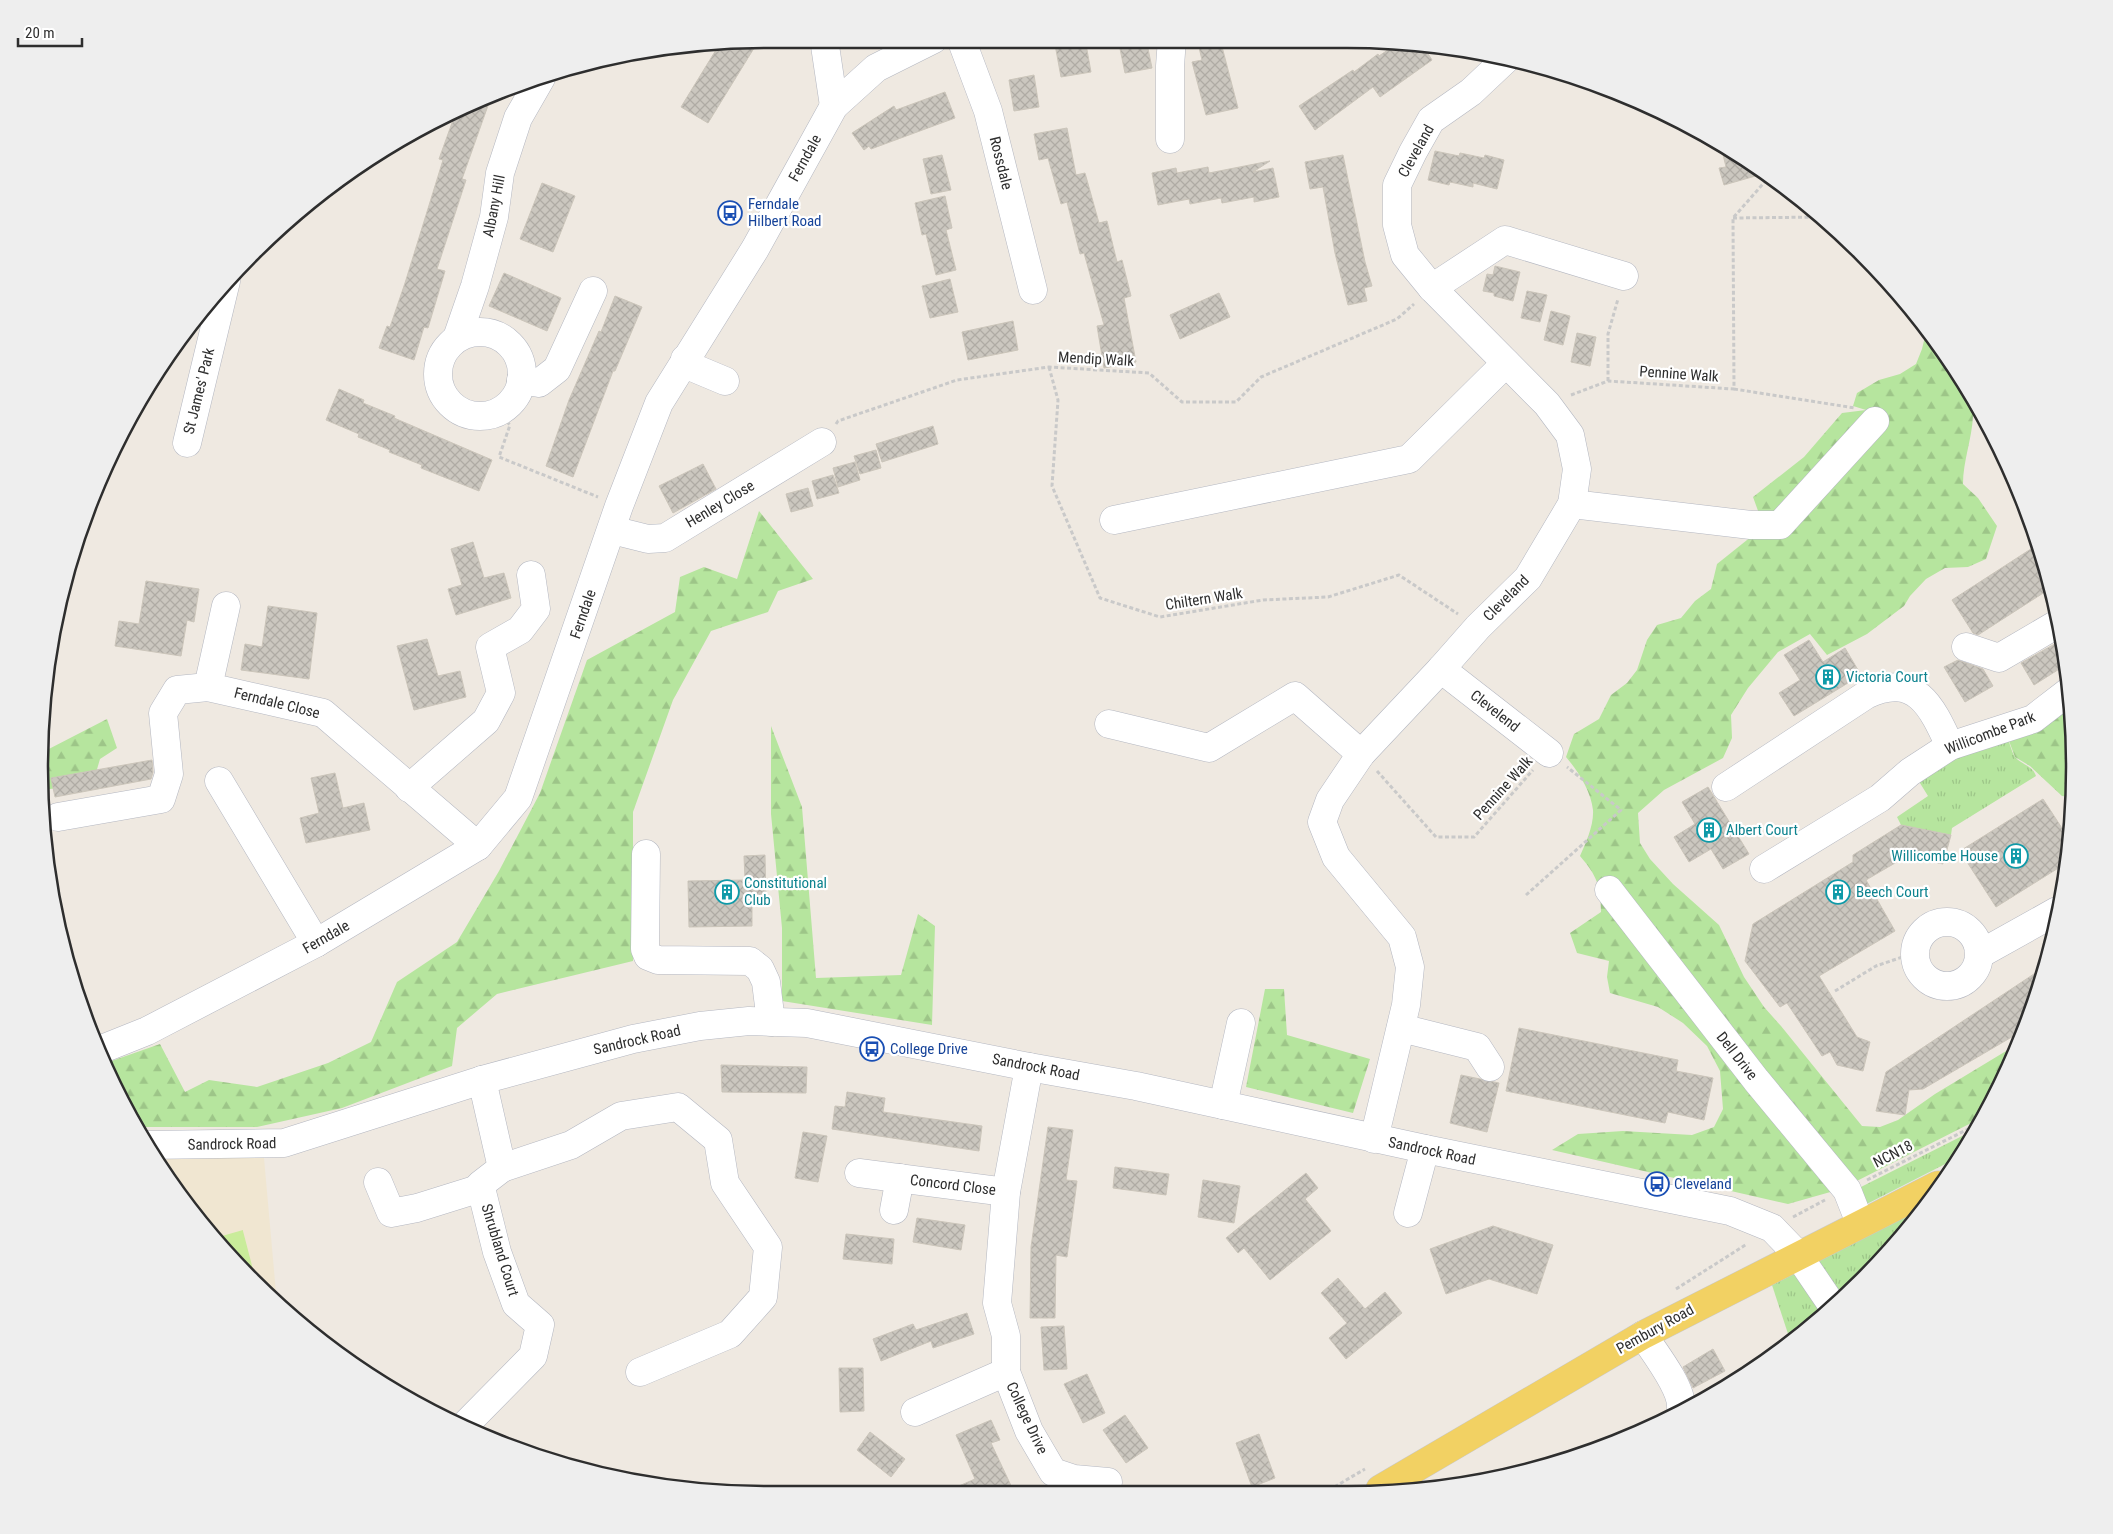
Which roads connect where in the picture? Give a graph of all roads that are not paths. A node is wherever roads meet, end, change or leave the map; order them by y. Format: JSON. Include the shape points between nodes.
{"nodes":[{"id":1,"x":825,"y":48,"type":"edge"},
{"id":2,"x":916,"y":48,"type":"edge"},
{"id":3,"x":964,"y":48,"type":"edge"},
{"id":4,"x":1171,"y":48,"type":"edge"},
{"id":5,"x":1500,"y":64,"type":"edge"},
{"id":6,"x":536,"y":86,"type":"edge"},
{"id":7,"x":834,"y":106,"type":"junction"},
{"id":8,"x":1170,"y":139,"type":"dead end"},
{"id":9,"x":1624,"y":276,"type":"road end"},
{"id":10,"x":1432,"y":288,"type":"junction"},
{"id":11,"x":1033,"y":290,"type":"dead end"},
{"id":12,"x":593,"y":291,"type":"dead end"},
{"id":13,"x":222,"y":298,"type":"edge"},
{"id":14,"x":457,"y":338,"type":"junction"},
{"id":15,"x":685,"y":360,"type":"junction"},
{"id":16,"x":1506,"y":363,"type":"junction"},
{"id":17,"x":521,"y":380,"type":"junction"},
{"id":18,"x":726,"y":381,"type":"dead end"},
{"id":19,"x":1866,"y":415,"type":"road end"},
{"id":20,"x":822,"y":442,"type":"road end"},
{"id":21,"x":187,"y":443,"type":"dead end"},
{"id":22,"x":1572,"y":504,"type":"junction"},
{"id":23,"x":615,"y":518,"type":"junction"},
{"id":24,"x":1114,"y":520,"type":"dead end"},
{"id":25,"x":531,"y":575,"type":"dead end"},
{"id":26,"x":226,"y":606,"type":"dead end"},
{"id":27,"x":2052,"y":627,"type":"edge"},
{"id":28,"x":1966,"y":647,"type":"dead end"},
{"id":29,"x":1441,"y":669,"type":"junction"},
{"id":30,"x":208,"y":688,"type":"junction"},
{"id":31,"x":2062,"y":697,"type":"edge"},
{"id":32,"x":1110,"y":724,"type":"dead end"},
{"id":33,"x":1950,"y":746,"type":"junction"},
{"id":34,"x":1549,"y":753,"type":"road end"},
{"id":35,"x":1361,"y":754,"type":"junction"},
{"id":36,"x":219,"y":781,"type":"dead end"},
{"id":37,"x":1726,"y":787,"type":"dead end"},
{"id":38,"x":409,"y":788,"type":"junction"},
{"id":39,"x":58,"y":817,"type":"dead end"},
{"id":40,"x":478,"y":846,"type":"junction"},
{"id":41,"x":646,"y":854,"type":"dead end"},
{"id":42,"x":1764,"y":869,"type":"dead end"},
{"id":43,"x":1609,"y":890,"type":"dead end"},
{"id":44,"x":2050,"y":914,"type":"edge"},
{"id":45,"x":316,"y":943,"type":"junction"},
{"id":46,"x":1980,"y":954,"type":"junction"},
{"id":47,"x":770,"y":1022,"type":"junction"},
{"id":48,"x":1241,"y":1023,"type":"dead end"},
{"id":49,"x":1401,"y":1028,"type":"junction"},
{"id":50,"x":105,"y":1048,"type":"edge"},
{"id":51,"x":1029,"y":1067,"type":"junction"},
{"id":52,"x":1490,"y":1067,"type":"dead end"},
{"id":53,"x":482,"y":1080,"type":"junction"},
{"id":54,"x":1223,"y":1105,"type":"junction"},
{"id":55,"x":1374,"y":1138,"type":"junction"},
{"id":56,"x":155,"y":1145,"type":"edge"},
{"id":57,"x":1425,"y":1150,"type":"junction"},
{"id":58,"x":502,"y":1168,"type":"junction"},
{"id":59,"x":859,"y":1173,"type":"dead end"},
{"id":60,"x":900,"y":1178,"type":"junction"},
{"id":61,"x":378,"y":1182,"type":"dead end"},
{"id":62,"x":481,"y":1188,"type":"junction"},
{"id":63,"x":1006,"y":1192,"type":"junction"},
{"id":64,"x":1924,"y":1195,"type":"edge"},
{"id":65,"x":894,"y":1210,"type":"dead end"},
{"id":66,"x":1408,"y":1213,"type":"dead end"},
{"id":67,"x":1860,"y":1223,"type":"junction"},
{"id":68,"x":1798,"y":1255,"type":"junction"},
{"id":69,"x":1829,"y":1300,"type":"edge"},
{"id":70,"x":1643,"y":1335,"type":"junction"},
{"id":71,"x":640,"y":1372,"type":"dead end"},
{"id":72,"x":1006,"y":1372,"type":"junction"},
{"id":73,"x":1681,"y":1403,"type":"edge"},
{"id":74,"x":915,"y":1410,"type":"dead end"},
{"id":75,"x":469,"y":1421,"type":"edge"},
{"id":76,"x":1108,"y":1482,"type":"dead end"},
{"id":77,"x":1072,"y":1485,"type":"edge"},
{"id":78,"x":1387,"y":1485,"type":"edge"}],
"edges":[{"from":1,"to":7,"type":"street"},
{"from":2,"to":7,"type":"street","name":"Ferndale","via":[[876,68]]},
{"from":3,"to":11,"type":"street","name":"Rossdale","via":[[988,111]]},
{"from":4,"to":8,"type":"street"},
{"from":5,"to":10,"type":"street","name":"Cleveland","via":[[1471,92],[1431,120],[1397,185],[1397,225],[1405,255]]},
{"from":6,"to":14,"type":"street","name":"Albany Hill","via":[[518,118],[500,173],[494,217]]},
{"from":7,"to":15,"type":"street","name":"Ferndale","via":[[755,250]]},
{"from":9,"to":10,"type":"street","via":[[1504,240]]},
{"from":10,"to":16,"type":"street","name":"Cleveland"},
{"from":12,"to":17,"type":"street","via":[[558,369],[539,383]]},
{"from":13,"to":21,"type":"street","name":"St James' Park"},
{"from":14,"to":17,"type":"street","via":[[483,332],[508,343],[521,366]]},
{"from":14,"to":17,"type":"street","name":"Albany Hill","via":[[440,360],[438,374],[440,388],[447,401],[458,410],[485,416],[498,412],[510,404]]},
{"from":15,"to":18,"type":"street","via":[[694,368]]},
{"from":15,"to":23,"type":"street","name":"Ferndale","via":[[659,404]]},
{"from":16,"to":22,"type":"street","name":"Cleveland","via":[[1547,404],[1570,435],[1578,469]]},
{"from":16,"to":24,"type":"street","via":[[1409,459]]},
{"from":19,"to":22,"type":"street","via":[[1780,525],[1752,525]]},
{"from":20,"to":23,"type":"street","name":"Henley Close","via":[[664,538],[648,539]]},
{"from":22,"to":29,"type":"street","name":"Cleveland","via":[[1528,578]]},
{"from":23,"to":40,"type":"street","name":"Ferndale","via":[[518,798]]},
{"from":25,"to":38,"type":"street","via":[[536,609],[520,630],[490,647],[501,694],[486,721]]},
{"from":26,"to":30,"type":"street"},
{"from":27,"to":28,"type":"street","via":[[1999,658]]},
{"from":29,"to":34,"type":"street","name":"Clevelend"},
{"from":29,"to":35,"type":"street","name":"Cleveland"},
{"from":30,"to":38,"type":"street","name":"Ferndale Close","via":[[323,712]]},
{"from":30,"to":39,"type":"street","name":"Ferndale Close","via":[[177,690],[163,712],[169,774],[161,799]]},
{"from":31,"to":33,"type":"street","name":"Willicombe Park","via":[[2034,719]]},
{"from":32,"to":35,"type":"street","via":[[1209,748],[1295,696]]},
{"from":33,"to":37,"type":"street","via":[[1926,702],[1914,692],[1882,687]]},
{"from":33,"to":42,"type":"street","name":"Willicombe Park","via":[[1910,772],[1880,798]]},
{"from":35,"to":49,"type":"street","name":"Cleveland","via":[[1330,800],[1322,822],[1336,857],[1402,937],[1410,967]]},
{"from":36,"to":45,"type":"street"},
{"from":38,"to":40,"type":"street","name":"Ferndale Close"},
{"from":40,"to":45,"type":"street","name":"Ferndale"},
{"from":41,"to":47,"type":"street","via":[[645,949],[648,956],[658,960],[750,961],[760,969],[766,982]]},
{"from":43,"to":67,"type":"street","name":"Dell Drive","via":[[1756,1080],[1847,1190]]},
{"from":44,"to":46,"type":"street"},
{"from":45,"to":50,"type":"street","name":"Ferndale","via":[[147,1031]]},
{"from":46,"to":46,"type":"street","via":[[1967,928],[1943,921],[1930,925],[1922,933],[1914,953],[1918,969],[1925,978],[1943,986],[1965,981],[1978,965]]},
{"from":47,"to":51,"type":"street","name":"Sandrock Road","via":[[807,1023]]},
{"from":47,"to":53,"type":"street","name":"Sandrock Road","via":[[700,1026],[633,1039]]},
{"from":48,"to":54,"type":"street"},
{"from":49,"to":52,"type":"street","via":[[1477,1047]]},
{"from":49,"to":55,"type":"street","name":"Cleveland"},
{"from":51,"to":54,"type":"street","name":"Sandrock Road"},
{"from":51,"to":63,"type":"street","name":"College Drive"},
{"from":53,"to":56,"type":"street","name":"Sandrock Road","via":[[284,1144]]},
{"from":53,"to":58,"type":"street"},
{"from":54,"to":55,"type":"street","name":"Sandrock Road"},
{"from":55,"to":57,"type":"street","name":"Sandrock Road"},
{"from":57,"to":66,"type":"street"},
{"from":57,"to":68,"type":"street","name":"Sandrock Road","via":[[1730,1211],[1772,1228]]},
{"from":58,"to":62,"type":"street","name":"Shrubland Court","via":[[480,1185]]},
{"from":58,"to":71,"type":"street","name":"Shrubland Court","via":[[570,1145],[621,1116],[678,1107],[718,1140],[725,1183],[768,1247],[763,1297],[730,1334]]},
{"from":59,"to":60,"type":"street","name":"Concord Close"},
{"from":60,"to":63,"type":"street","name":"Concord Close"},
{"from":60,"to":65,"type":"street","name":"Concord Close"},
{"from":61,"to":62,"type":"street","via":[[391,1213]]},
{"from":62,"to":75,"type":"street","name":"Shrubland Court","via":[[497,1252],[516,1304],[540,1325],[533,1356]]},
{"from":63,"to":72,"type":"street","name":"College Drive","via":[[997,1303],[1006,1336]]},
{"from":64,"to":67,"type":"main road","name":"Pembury Road"},
{"from":67,"to":68,"type":"main road","name":"Pembury Road"},
{"from":68,"to":69,"type":"street","name":"Sandrock Road"},
{"from":68,"to":70,"type":"main road","name":"Pembury Road"},
{"from":70,"to":73,"type":"street","via":[[1669,1376]]},
{"from":70,"to":78,"type":"main road","name":"Pembury Road"},
{"from":72,"to":74,"type":"street","name":"College Drive"},
{"from":72,"to":77,"type":"street","name":"College Drive","via":[[1029,1431],[1053,1472]]},
{"from":76,"to":77,"type":"street","name":"College Drive"}]}
